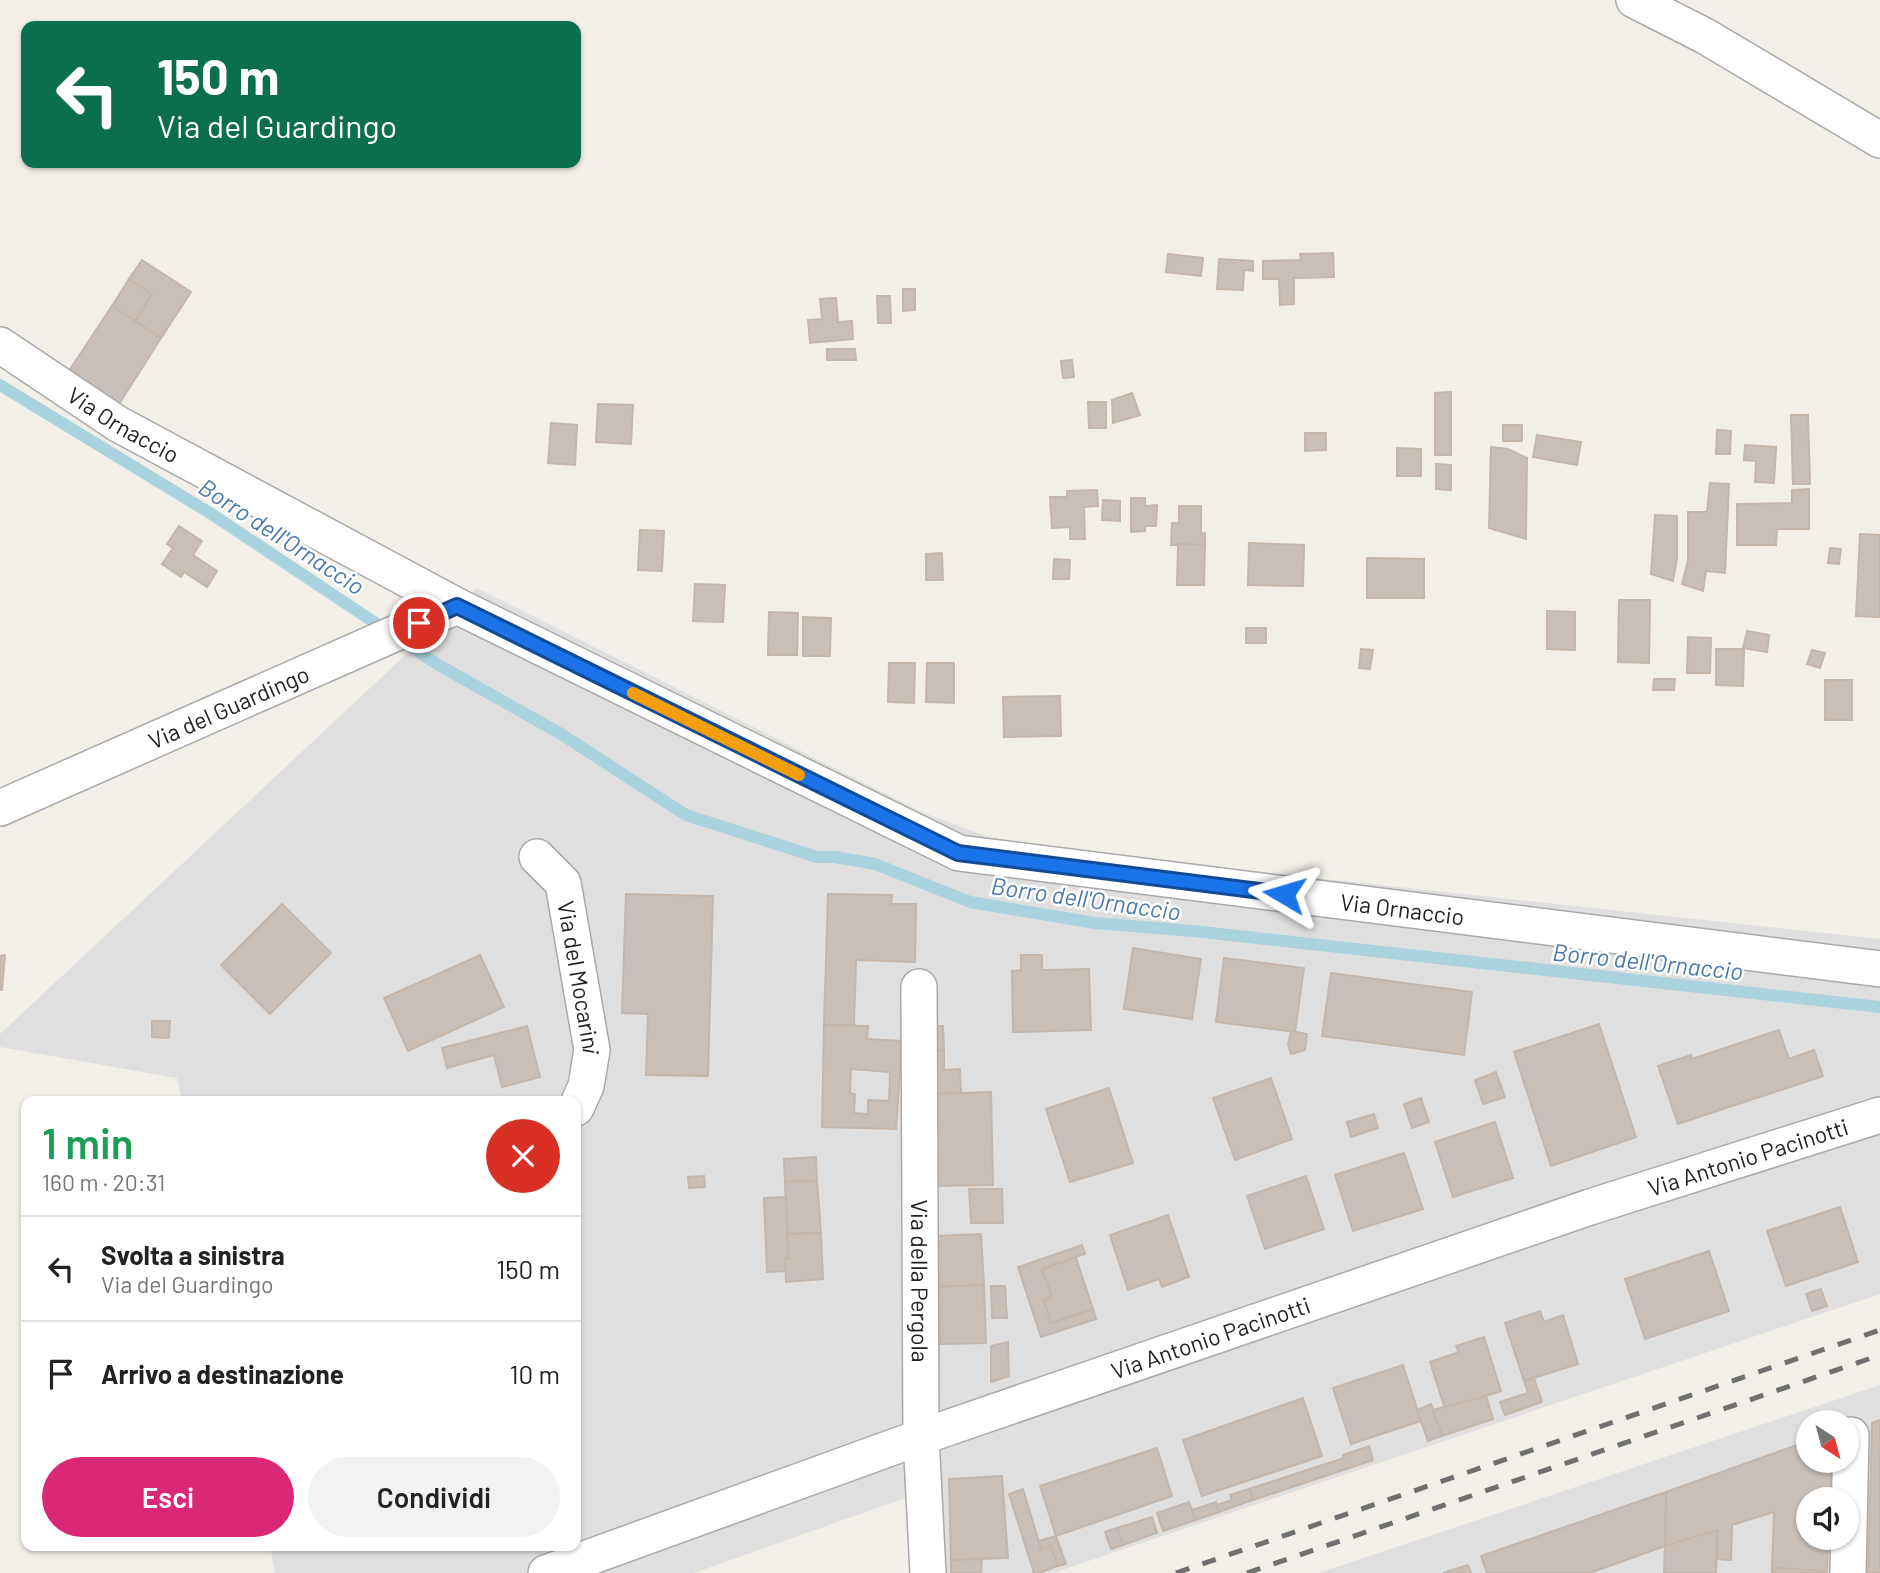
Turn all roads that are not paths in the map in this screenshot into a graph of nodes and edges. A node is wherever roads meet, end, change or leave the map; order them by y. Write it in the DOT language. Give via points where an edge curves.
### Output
graph roads {
  1 [pos="1634,0"];
  2 [pos="1880,140"];
  3 [pos="0,345"];
  4 [pos="457,606"];
  5 [pos="0,808"];
  6 [pos="537,857"];
  7 [pos="1880,970"];
  8 [pos="919,987"];
  9 [pos="581,1097"];
  10 [pos="1880,1115"];
  11 [pos="921,1437"];
  12 [pos="1850,1474"];
  13 [pos="565,1561"];
  14 [pos="928,1573"];
  15 [pos="1848,1573"];
  1 -- 2 [label="street" via="1705,36"];
  3 -- 4 [label="street, Via Ornaccio" via="118,424"];
  4 -- 5 [label="street, Via del Guardingo"];
  4 -- 7 [label="street, Via Ornaccio" via="958,853"];
  6 -- 9 [label="street, Via del Mocarini" via="563,883 592,1050"];
  8 -- 11 [label="street, Via della Pergola"];
  10 -- 11 [label="street, Via Antonio Pacinotti" via="1590,1207"];
  11 -- 13 [label="street, Via Antonio Pacinotti"];
  11 -- 14 [label="street, Via della Pergola"];
  12 -- 15 [label="street"];
}
